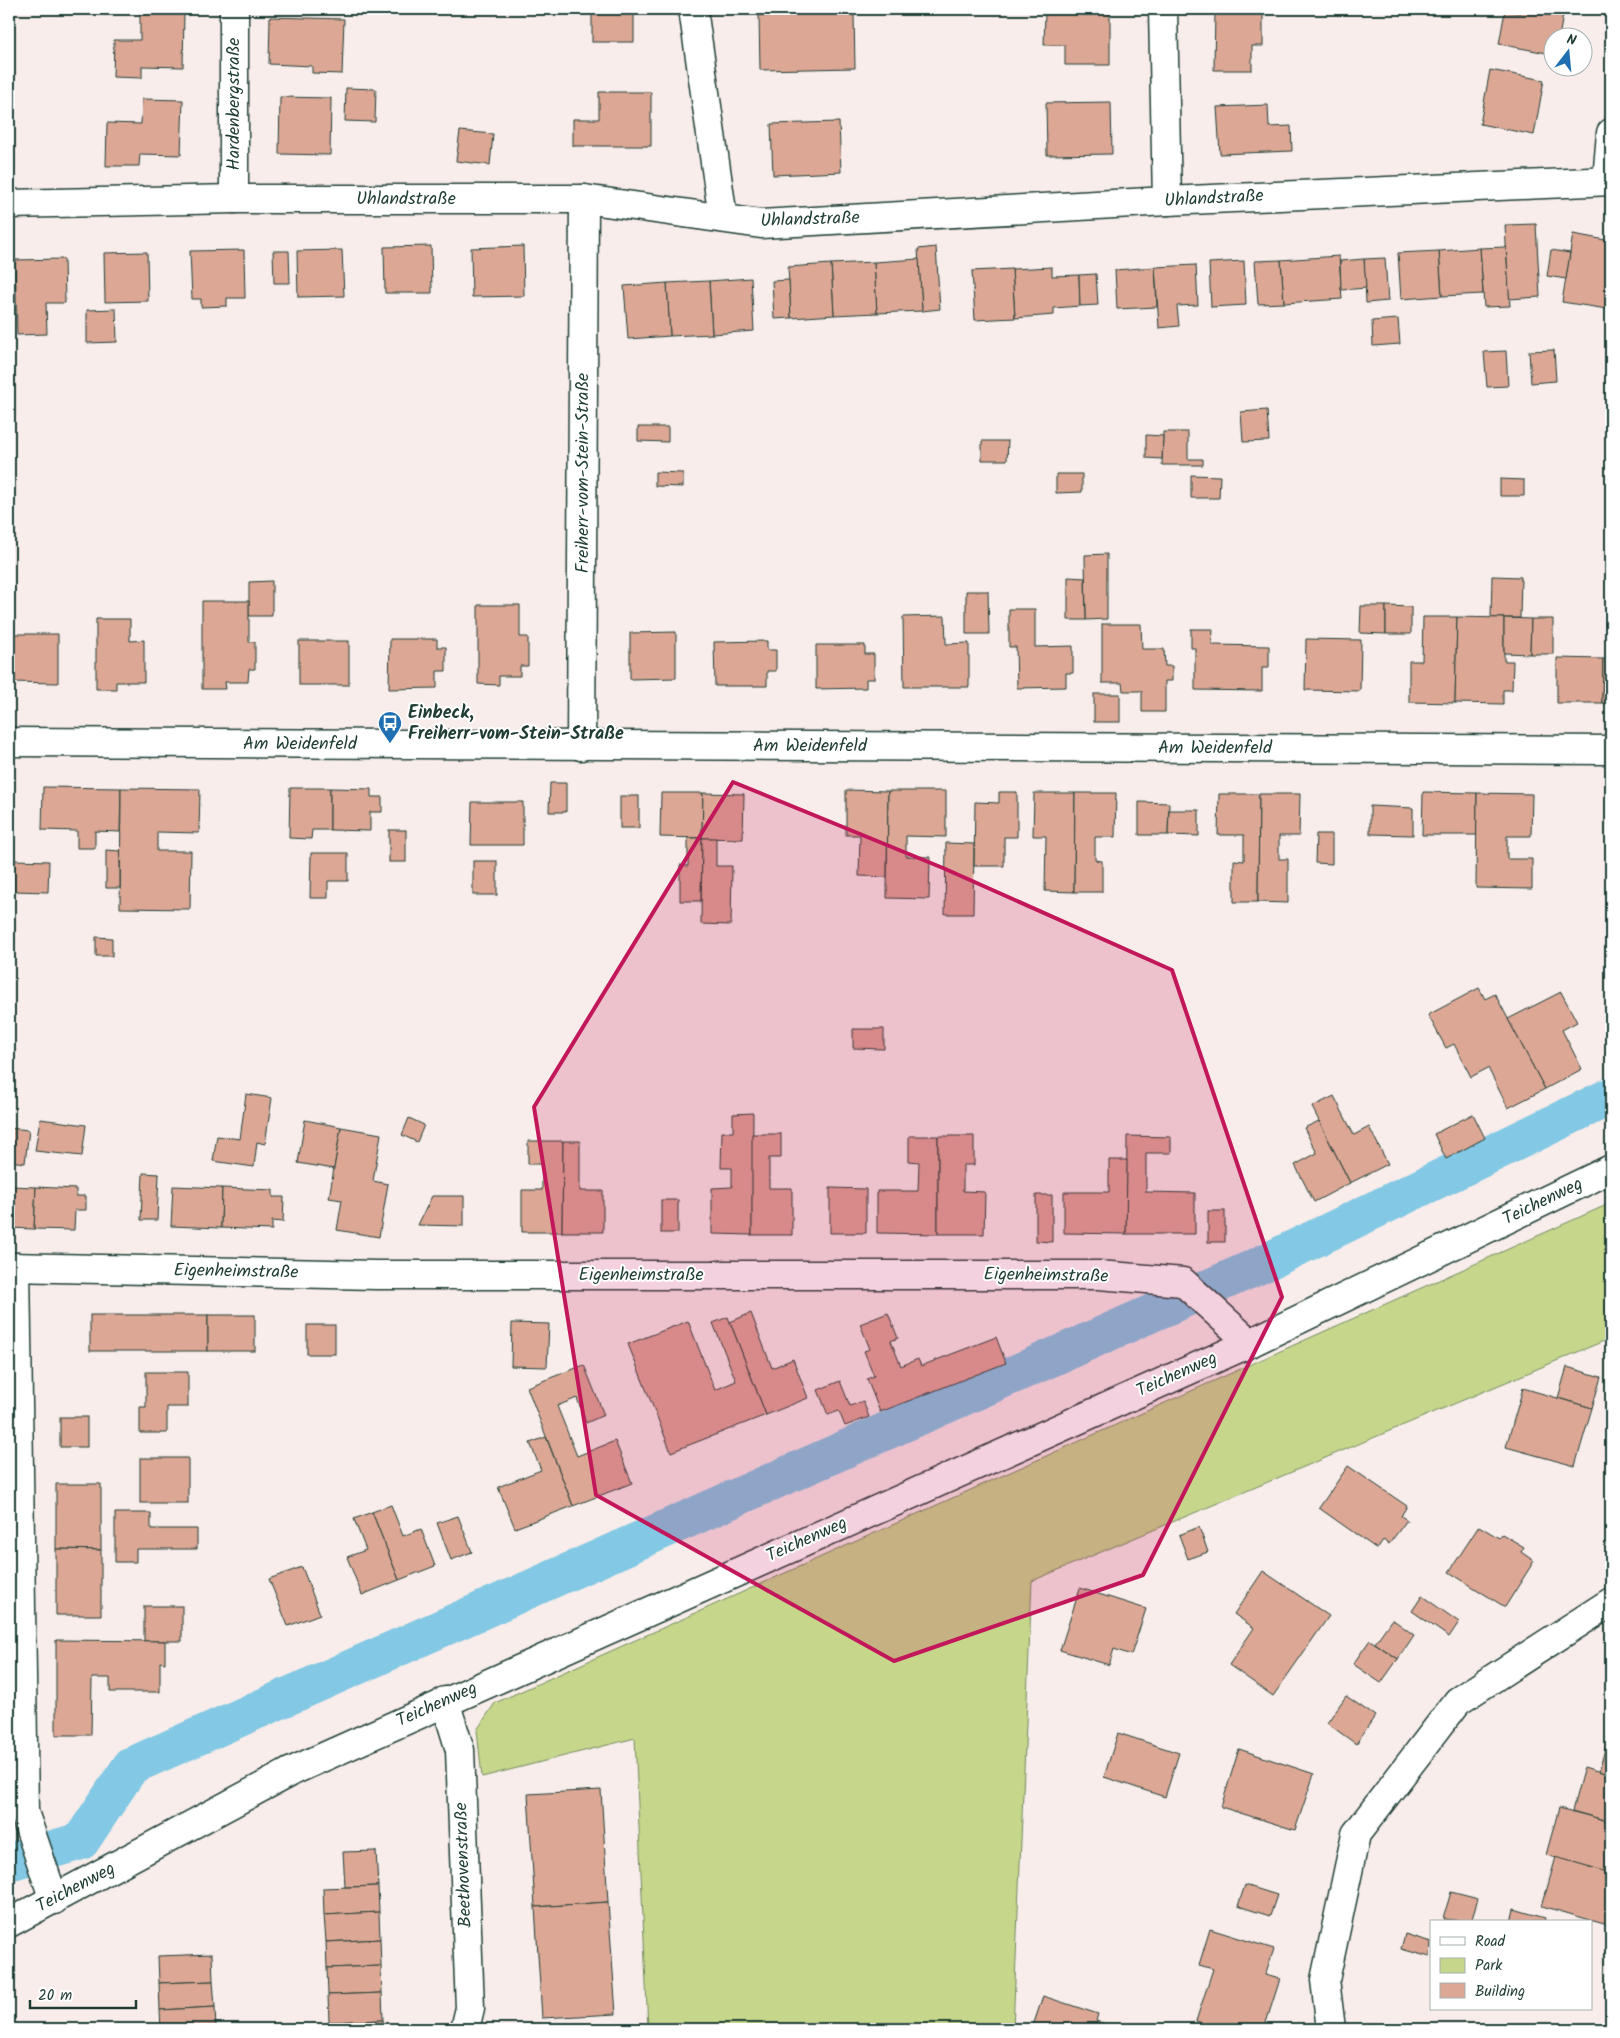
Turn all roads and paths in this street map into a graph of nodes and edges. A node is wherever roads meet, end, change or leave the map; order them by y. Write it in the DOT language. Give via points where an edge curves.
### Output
graph roads {
  1 [pos="234,9"];
  2 [pos="693,9"];
  3 [pos="1163,9"];
  4 [pos="1611,133"];
  5 [pos="1609,181"];
  6 [pos="234,199"];
  7 [pos="584,199"];
  8 [pos="1167,201"];
  9 [pos="9,204"];
  10 [pos="723,218"];
  11 [pos="9,742"];
  12 [pos="581,746"];
  13 [pos="1611,750"];
  14 [pos="1611,1169"];
  15 [pos="12,1267"];
  16 [pos="1249,1342"];
  17 [pos="1611,1602"];
  18 [pos="445,1701"];
  19 [pos="20,1814"];
  20 [pos="53,1899"];
  21 [pos="9,1923"];
  22 [pos="465,2029"];
  23 [pos="1331,2029"];
  1 -- 6 [label="street, Hardenbergstraße"];
  2 -- 10 [label="street"];
  3 -- 8 [label="street"];
  4 -- 5 [label="street"];
  5 -- 8 [label="street, Uhlandstraße"];
  6 -- 7 [label="street, Uhlandstraße"];
  6 -- 9 [label="street, Uhlandstraße"];
  7 -- 10 [label="street, Uhlandstraße"];
  7 -- 12 [label="street, Freiherr-vom-Stein-Straße"];
  8 -- 10 [label="street, Uhlandstraße" via="761,224"];
  11 -- 12 [label="street, Am Weidenfeld"];
  12 -- 13 [label="street, Am Weidenfeld"];
  14 -- 16 [label="street, Teichenweg"];
  15 -- 16 [label="street, Eigenheimstraße" via="376,1275 1099,1275 1183,1282"];
  15 -- 19 [label="street"];
  16 -- 18 [label="street, Teichenweg"];
  17 -- 23 [label="street" via="1458,1701 1356,1834 1325,1980"];
  18 -- 20 [label="street, Teichenweg" via="290,1772"];
  18 -- 22 [label="street, Beethovenstraße" via="460,1750 470,2008"];
  19 -- 20 [label="street"];
  20 -- 21 [label="street, Teichenweg"];
}
